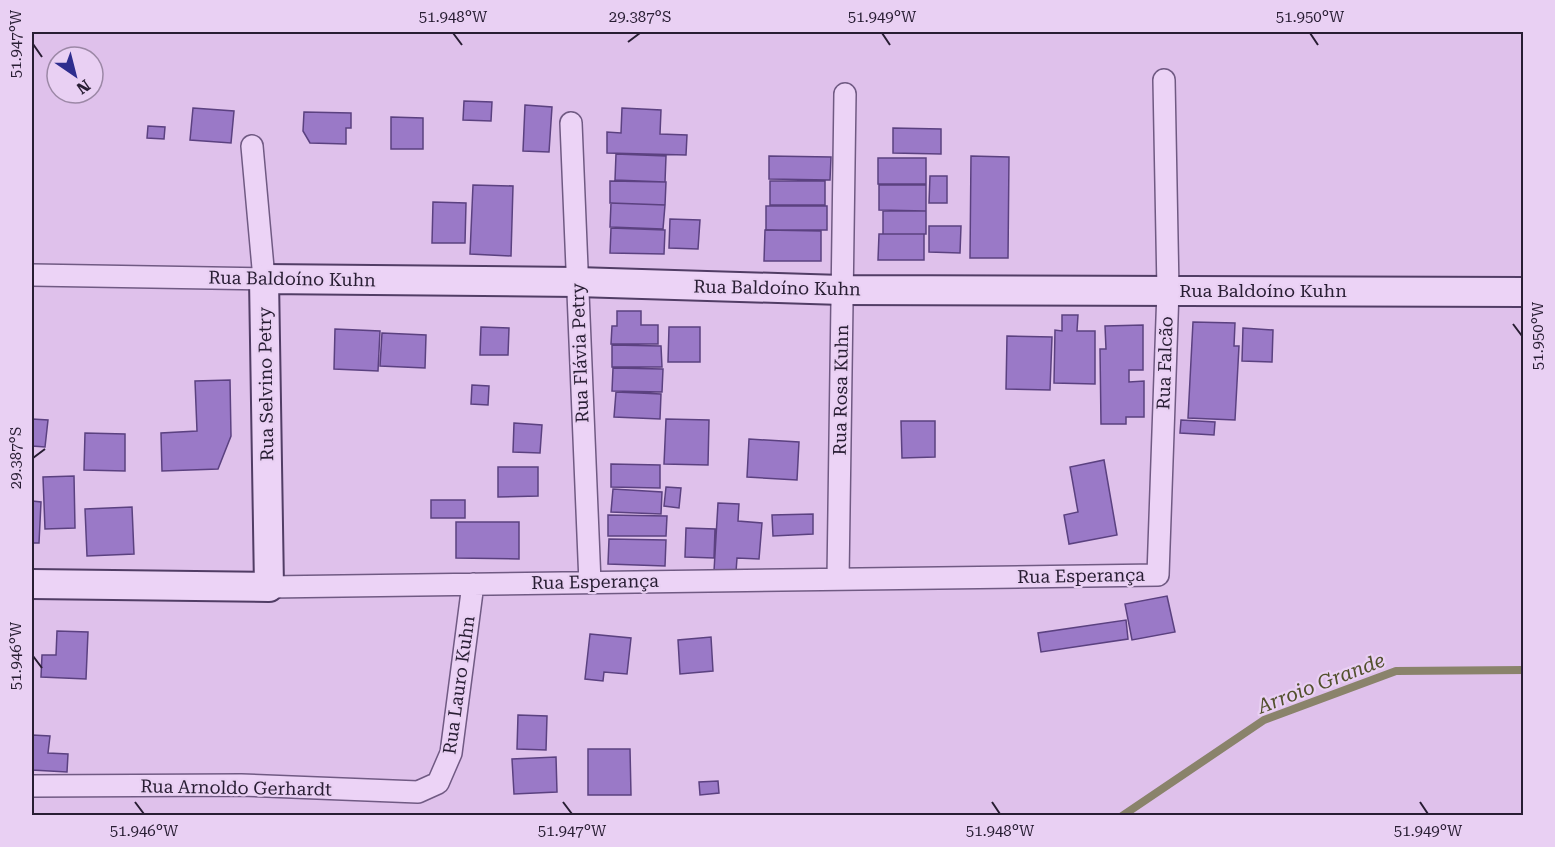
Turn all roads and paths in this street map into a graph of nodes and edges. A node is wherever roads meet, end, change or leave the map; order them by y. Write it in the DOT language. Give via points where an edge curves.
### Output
graph roads {
  1 [pos="1164,80"];
  2 [pos="845,94"];
  3 [pos="571,123"];
  4 [pos="252,146"];
  5 [pos="32,275"];
  6 [pos="264,279"];
  7 [pos="577,282"];
  8 [pos="842,290"];
  9 [pos="1168,290"];
  10 [pos="1524,291"];
  11 [pos="1158,575"];
  12 [pos="838,579"];
  13 [pos="590,582"];
  14 [pos="32,584"];
  15 [pos="473,584"];
  16 [pos="269,587"];
  17 [pos="438,783"];
  18 [pos="32,786"];
  1 -- 9 [label="street, Rua Falcão"];
  2 -- 8 [label="street, Rua Rosa Kuhn"];
  3 -- 7 [label="street, Rua Flávia Petry"];
  4 -- 6 [label="street, Rua Selvino Petry"];
  5 -- 6 [label="street, Rua Baldoíno Kuhn"];
  6 -- 7 [label="street, Rua Baldoíno Kuhn"];
  6 -- 16 [label="street, Rua Selvino Petry"];
  7 -- 8 [label="street, Rua Baldoíno Kuhn"];
  7 -- 13 [label="street, Rua Flávia Petry"];
  8 -- 9 [label="street, Rua Baldoíno Kuhn"];
  8 -- 12 [label="street, Rua Rosa Kuhn"];
  9 -- 10 [label="street, Rua Baldoíno Kuhn"];
  9 -- 11 [label="street, Rua Falcão"];
  11 -- 12 [label="street, Rua Esperança"];
  12 -- 13 [label="street, Rua Esperança"];
  13 -- 15 [label="street, Rua Esperança"];
  14 -- 16 [label="street, Rua Esperança"];
  15 -- 16 [label="street, Rua Esperança"];
  15 -- 17 [label="street, Rua Lauro Kuhn" via="451,753"];
  17 -- 18 [label="street, Rua Arnoldo Gerhardt" via="418,792 241,785"];
}
